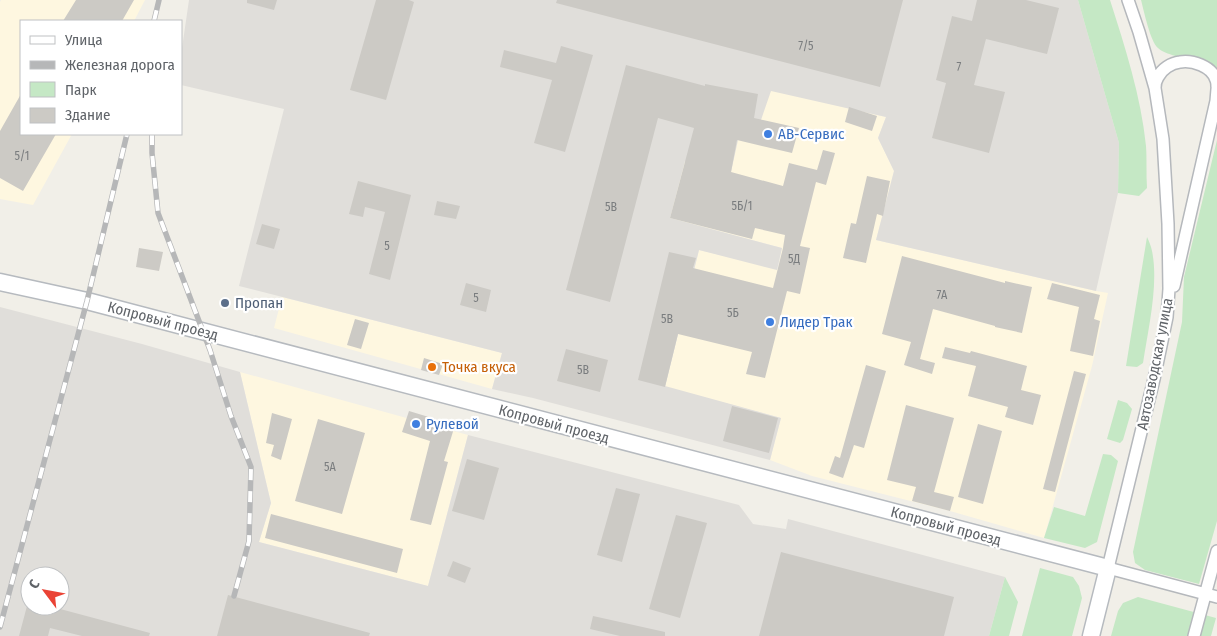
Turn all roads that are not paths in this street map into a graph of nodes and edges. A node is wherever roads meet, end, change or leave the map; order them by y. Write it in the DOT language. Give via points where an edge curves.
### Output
graph roads {
  1 [pos="1128,0"];
  2 [pos="1155,88"];
  3 [pos="1217,88"];
  4 [pos="0,282"];
  5 [pos="1166,317"];
  6 [pos="1217,551"];
  7 [pos="1108,568"];
  8 [pos="1205,594"];
  9 [pos="1217,597"];
  10 [pos="1090,636"];
  11 [pos="1194,636"];
  1 -- 2 [label="street, Автозаводская улица"];
  2 -- 3 [label="street" via="1156,78 1162,70 1170,64 1189,62 1210,70 1216,78"];
  2 -- 5 [label="street, Автозаводская улица" via="1163,140 1168,224"];
  3 -- 5 [label="street"];
  4 -- 7 [label="main road, Копровый проезд" via="87,301"];
  5 -- 7 [label="street, Автозаводская улица"];
  6 -- 8 [label="street"];
  7 -- 8 [label="street"];
  7 -- 10 [label="main road, Автозаводская улица"];
  8 -- 9 [label="street"];
  8 -- 11 [label="street"];
}
